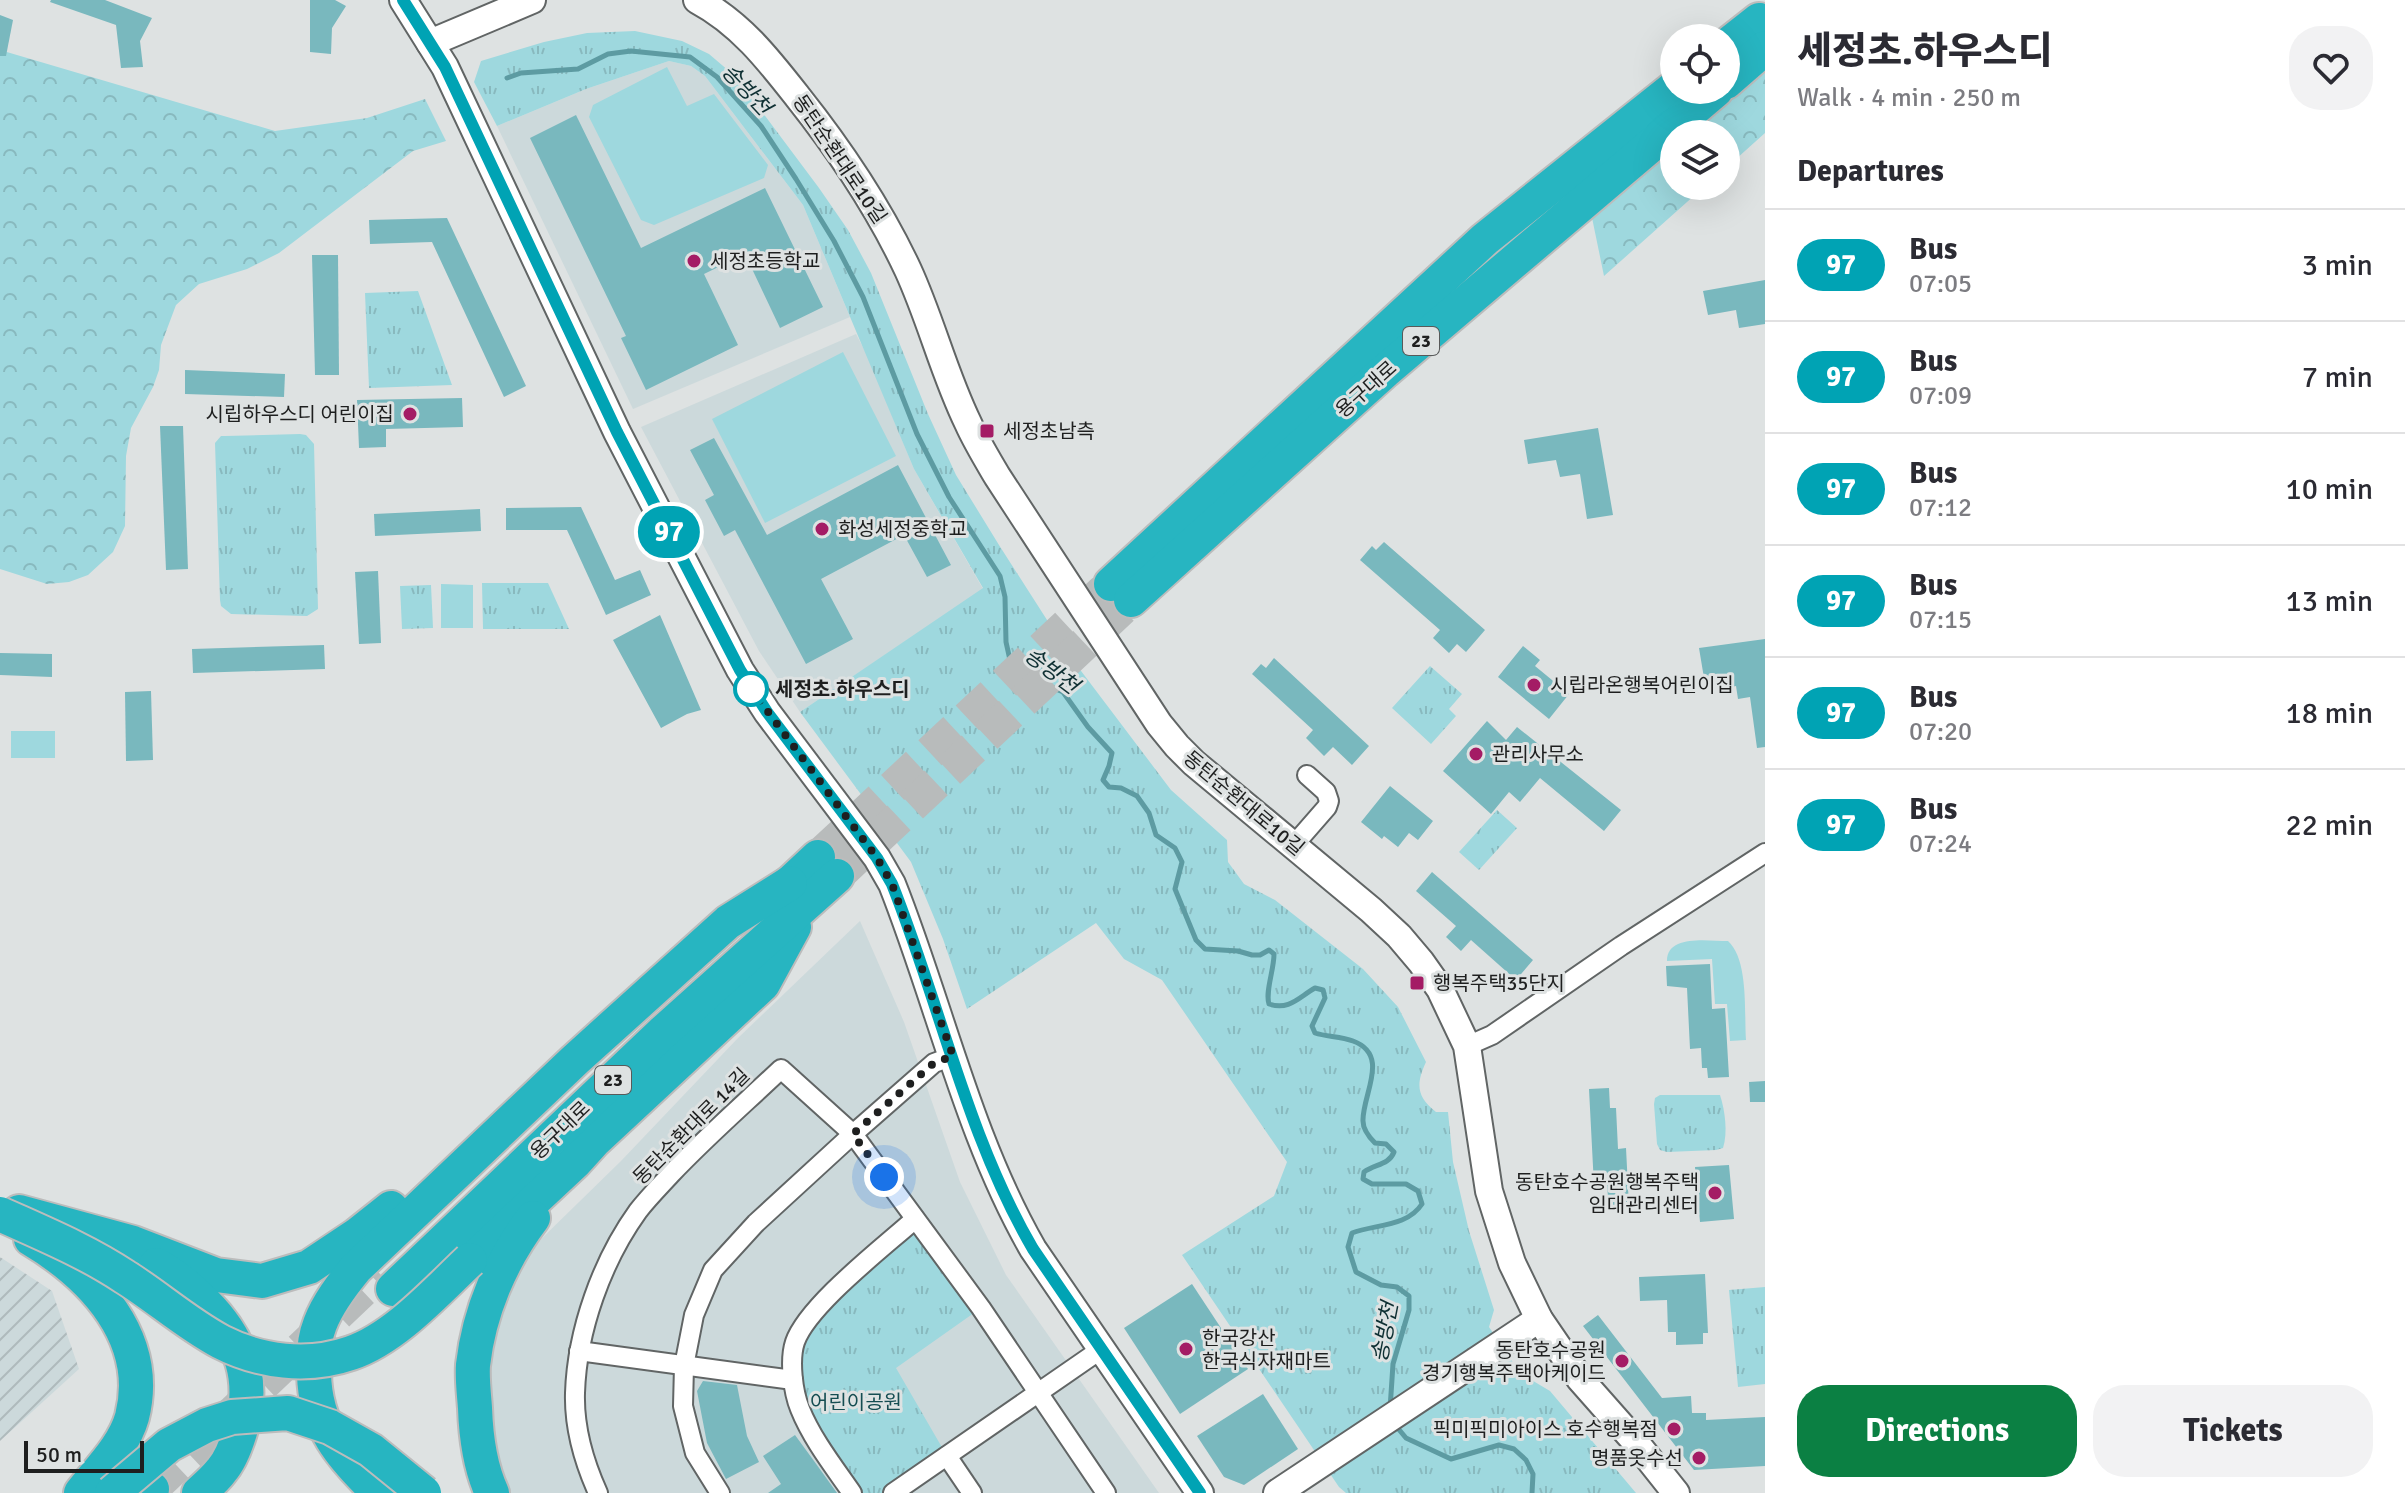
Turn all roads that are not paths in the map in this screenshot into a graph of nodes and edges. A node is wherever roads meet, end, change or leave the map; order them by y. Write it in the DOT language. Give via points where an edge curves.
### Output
graph roads {
  1 [pos="403,0"];
  2 [pos="532,0"];
  3 [pos="697,0"];
  4 [pos="1762,34"];
  5 [pos="1740,41"];
  6 [pos="430,43"];
  7 [pos="1740,63"];
  8 [pos="1660,99"];
  9 [pos="1700,104"];
  10 [pos="1307,775"];
  11 [pos="1293,846"];
  12 [pos="1765,853"];
  13 [pos="827,867"];
  14 [pos="798,894"];
  15 [pos="1467,1046"];
  16 [pos="953,1056"];
  17 [pos="575,1060"];
  18 [pos="853,1134"];
  19 [pos="575,1162"];
  20 [pos="0,1212"];
  21 [pos="915,1219"];
  22 [pos="386,1281"];
  23 [pos="1539,1319"];
  24 [pos="1100,1350"];
  25 [pos="579,1351"];
  26 [pos="684,1366"];
  27 [pos="793,1380"];
  28 [pos="1039,1394"];
  29 [pos="947,1456"];
  30 [pos="81,1493"];
  31 [pos="112,1493"];
  32 [pos="199,1493"];
  33 [pos="379,1493"];
  34 [pos="424,1493"];
  35 [pos="492,1493"];
  36 [pos="598,1493"];
  37 [pos="720,1493"];
  38 [pos="852,1493"];
  39 [pos="893,1493"];
  40 [pos="972,1493"];
  41 [pos="1106,1493"];
  42 [pos="1200,1493"];
  43 [pos="1277,1493"];
  44 [pos="1676,1493"];
  1 -- 6 [label="street"];
  2 -- 6 [label="street"];
  3 -- 11 [label="street, 동탄순환대로10길" via="735,24 776,68 865,190 908,271 983,451 1159,724 1194,763"];
  4 -- 5 [label="highway"];
  4 -- 7 [label="highway"];
  6 -- 16 [label="street" via="617,432 740,670 892,884"];
  8 -- 9 [label="highway, 용구대로 / 23" via="1485,239 1121,592"];
  10 -- 11 [label="street" via="1329,801"];
  11 -- 15 [label="street, 동탄순환대로10길" via="1371,910 1413,953 1440,989"];
  12 -- 15 [label="street" via="1492,1035"];
  13 -- 14 [label="highway, 용구대로 / 23"];
  14 -- 17 [label="highway" via="728,922"];
  14 -- 19 [label="highway" via="763,984"];
  14 -- 22 [label="highway, 용구대로 / 23"];
  15 -- 23 [label="street, 동탄순환대로10길" via="1489,1191 1512,1263"];
  16 -- 18 [label="street" via="934,1063"];
  16 -- 24 [label="street" via="1013,1215"];
  17 -- 20 [label="highway" via="357,1235 309,1267 262,1281 216,1275 133,1243"];
  17 -- 33 [label="highway" via="356,1268 319,1326 314,1392 326,1432"];
  18 -- 21 [label="street, 동탄순환대로 14길"];
  18 -- 25 [label="street, 동탄순환대로 14길" via="781,1069 639,1210 592,1301"];
  18 -- 26 [label="street" via="713,1270 694,1315"];
  19 -- 20 [label="highway, bridge" via="383,1337 322,1361 292,1362 220,1341 124,1276"];
  19 -- 35 [label="highway" via="524,1230 482,1318 473,1368 476,1428"];
  20 -- 30 [label="highway" via="95,1290 127,1337 135,1383 132,1418 117,1448"];
  20 -- 32 [label="highway" via="160,1267 222,1320 239,1348 248,1381 245,1418 223,1469"];
  21 -- 27 [label="street" via="808,1320 794,1344"];
  21 -- 28 [label="street, 동탄순환대로 14길"];
  23 -- 43 [label="street"];
  23 -- 44 [label="street, 동탄순환대로10길" via="1580,1379"];
  24 -- 28 [label="street"];
  24 -- 42 [label="street"];
  25 -- 26 [label="street"];
  25 -- 36 [label="street, 동탄순환대로 14길" via="579,1436"];
  26 -- 27 [label="street"];
  26 -- 37 [label="street" via="683,1406 695,1453"];
  27 -- 38 [label="street" via="801,1412"];
  28 -- 29 [label="street"];
  28 -- 41 [label="street, 동탄순환대로 14길"];
  29 -- 39 [label="street"];
  29 -- 40 [label="street"];
  31 -- 34 [label="highway, bridge" via="169,1445 207,1425 232,1417 288,1413 330,1427 371,1450"];
}
